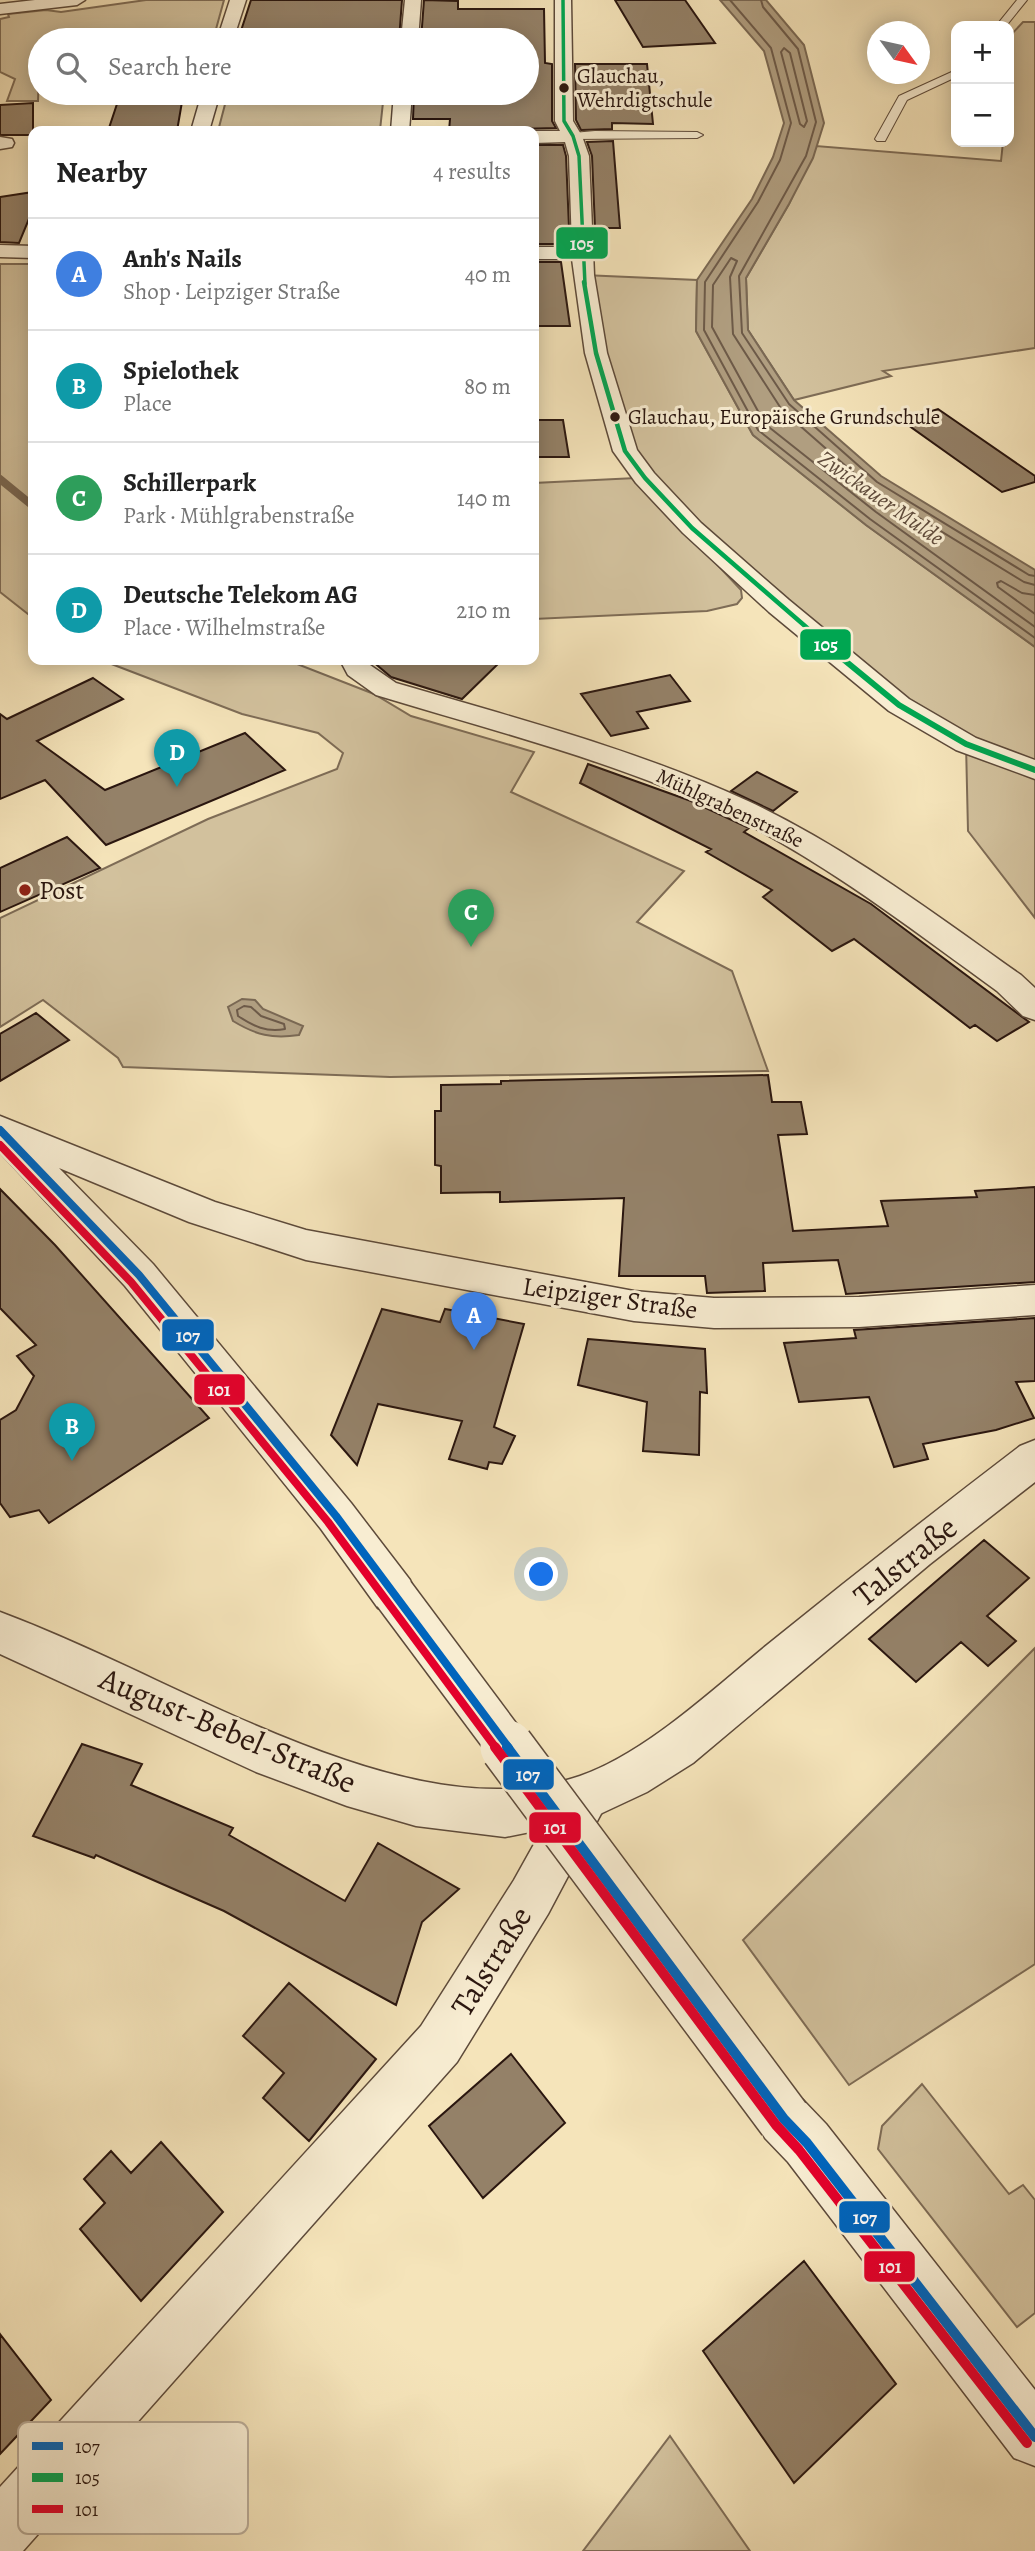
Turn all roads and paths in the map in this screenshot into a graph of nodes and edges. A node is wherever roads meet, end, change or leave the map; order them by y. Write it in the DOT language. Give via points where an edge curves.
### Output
graph roads {
  1 [pos="76,0"];
  2 [pos="238,0"];
  3 [pos="412,0"];
  4 [pos="563,0"];
  5 [pos="1022,0"];
  6 [pos="0,9"];
  7 [pos="1005,21"];
  8 [pos="229,28"];
  9 [pos="411,28"];
  10 [pos="951,76"];
  11 [pos="208,105"];
  12 [pos="402,105"];
  13 [pos="202,126"];
  14 [pos="400,126"];
  15 [pos="697,135"];
  16 [pos="573,136"];
  17 [pos="539,137"];
  18 [pos="881,139"];
  19 [pos="0,251"];
  20 [pos="28,252"];
  21 [pos="539,253"];
  22 [pos="581,253"];
  23 [pos="356,665"];
  24 [pos="1035,770"];
  25 [pos="1035,1008"];
  26 [pos="0,1130"];
  27 [pos="1035,1300"];
  28 [pos="1035,1458"];
  29 [pos="0,1632"];
  30 [pos="585,1798"];
  31 [pos="99,2422"];
  32 [pos="1035,2437"];
  33 [pos="18,2512"];
  34 [pos="0,2532"];
  1 -- 6 [label="street"];
  2 -- 8 [label="street"];
  3 -- 9 [label="street"];
  4 -- 16 [label="street" via="564,121"];
  5 -- 7 [label="lane"];
  10 -- 18 [label="lane" via="904,98"];
  11 -- 13 [label="street"];
  12 -- 14 [label="street"];
  15 -- 16 [label="lane"];
  16 -- 17 [label="street"];
  16 -- 22 [label="street" via="579,156"];
  19 -- 20 [label="street"];
  21 -- 22 [label="street"];
  22 -- 24 [label="street" via="596,353 625,451 645,478 701,537 899,705 966,744"];
  23 -- 25 [label="street, Mühlgrabenstraße" via="386,689 636,764 738,808 812,847 904,908"];
  26 -- 27 [label="street, Leipziger Straße" via="202,1212 306,1245 634,1306 714,1313 859,1312"];
  26 -- 32 [label="street, bridge" via="139,1275 336,1516 784,2119"];
  28 -- 30 [label="street, Talstraße" via="677,1747"];
  29 -- 30 [label="street, August-Bebel-Straße" via="273,1756 416,1803 505,1814"];
  30 -- 31 [label="street, Talstraße" via="531,1897 439,2044"];
  33 -- 34 [label="street, Talstraße"];
}
